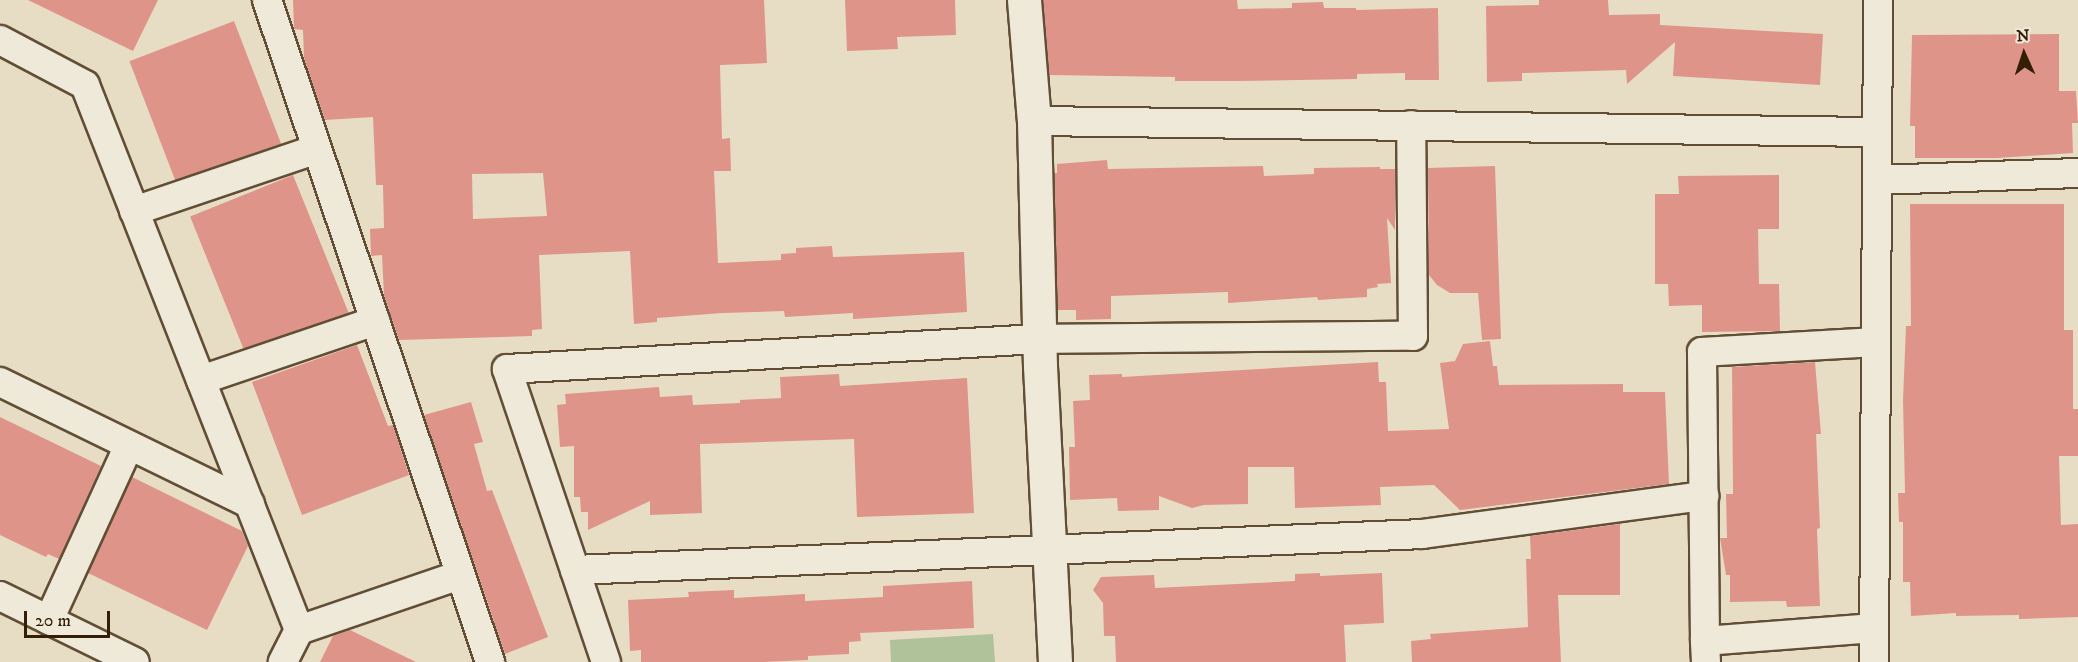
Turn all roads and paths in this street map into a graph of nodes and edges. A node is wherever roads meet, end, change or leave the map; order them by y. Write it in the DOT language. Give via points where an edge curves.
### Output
graph roads {
  1 [pos="267,0"];
  2 [pos="1024,0"];
  3 [pos="1878,0"];
  4 [pos="0,40"];
  5 [pos="1034,121"];
  6 [pos="1411,125"];
  7 [pos="1877,132"];
  8 [pos="317,149"];
  9 [pos="2078,173"];
  10 [pos="1877,180"];
  11 [pos="134,211"];
  12 [pos="375,321"];
  13 [pos="1039,339"];
  14 [pos="1876,342"];
  15 [pos="201,380"];
  16 [pos="0,382"];
  17 [pos="129,445"];
  18 [pos="1704,496"];
  19 [pos="250,504"];
  20 [pos="1049,549"];
  21 [pos="575,570"];
  22 [pos="460,575"];
  23 [pos="0,596"];
  24 [pos="49,620"];
  25 [pos="1874,628"];
  26 [pos="299,630"];
  27 [pos="1705,652"];
  28 [pos="135,662"];
  29 [pos="283,662"];
  30 [pos="490,662"];
  31 [pos="606,662"];
  32 [pos="1055,662"];
  33 [pos="1874,662"];
  1 -- 8 [label="street"];
  2 -- 5 [label="street"];
  3 -- 7 [label="street"];
  4 -- 11 [label="street" via="85,85"];
  5 -- 6 [label="street"];
  5 -- 13 [label="street"];
  6 -- 7 [label="street"];
  6 -- 13 [label="street" via="1413,336"];
  7 -- 10 [label="street"];
  8 -- 11 [label="street"];
  8 -- 12 [label="street"];
  9 -- 10 [label="street"];
  10 -- 14 [label="street"];
  11 -- 15 [label="street"];
  12 -- 15 [label="street"];
  12 -- 22 [label="street"];
  13 -- 20 [label="street"];
  13 -- 21 [label="street" via="507,369"];
  14 -- 18 [label="street" via="1702,352"];
  14 -- 25 [label="street"];
  15 -- 19 [label="street"];
  16 -- 17 [label="street"];
  17 -- 19 [label="street"];
  17 -- 24 [label="street"];
  18 -- 20 [label="street" via="1422,534"];
  18 -- 27 [label="street"];
  19 -- 26 [label="street"];
  20 -- 21 [label="street"];
  20 -- 32 [label="street"];
  21 -- 31 [label="street"];
  22 -- 26 [label="street"];
  22 -- 30 [label="street"];
  23 -- 24 [label="street"];
  24 -- 28 [label="street"];
  25 -- 27 [label="street"];
  25 -- 33 [label="street"];
  26 -- 29 [label="street"];
}
